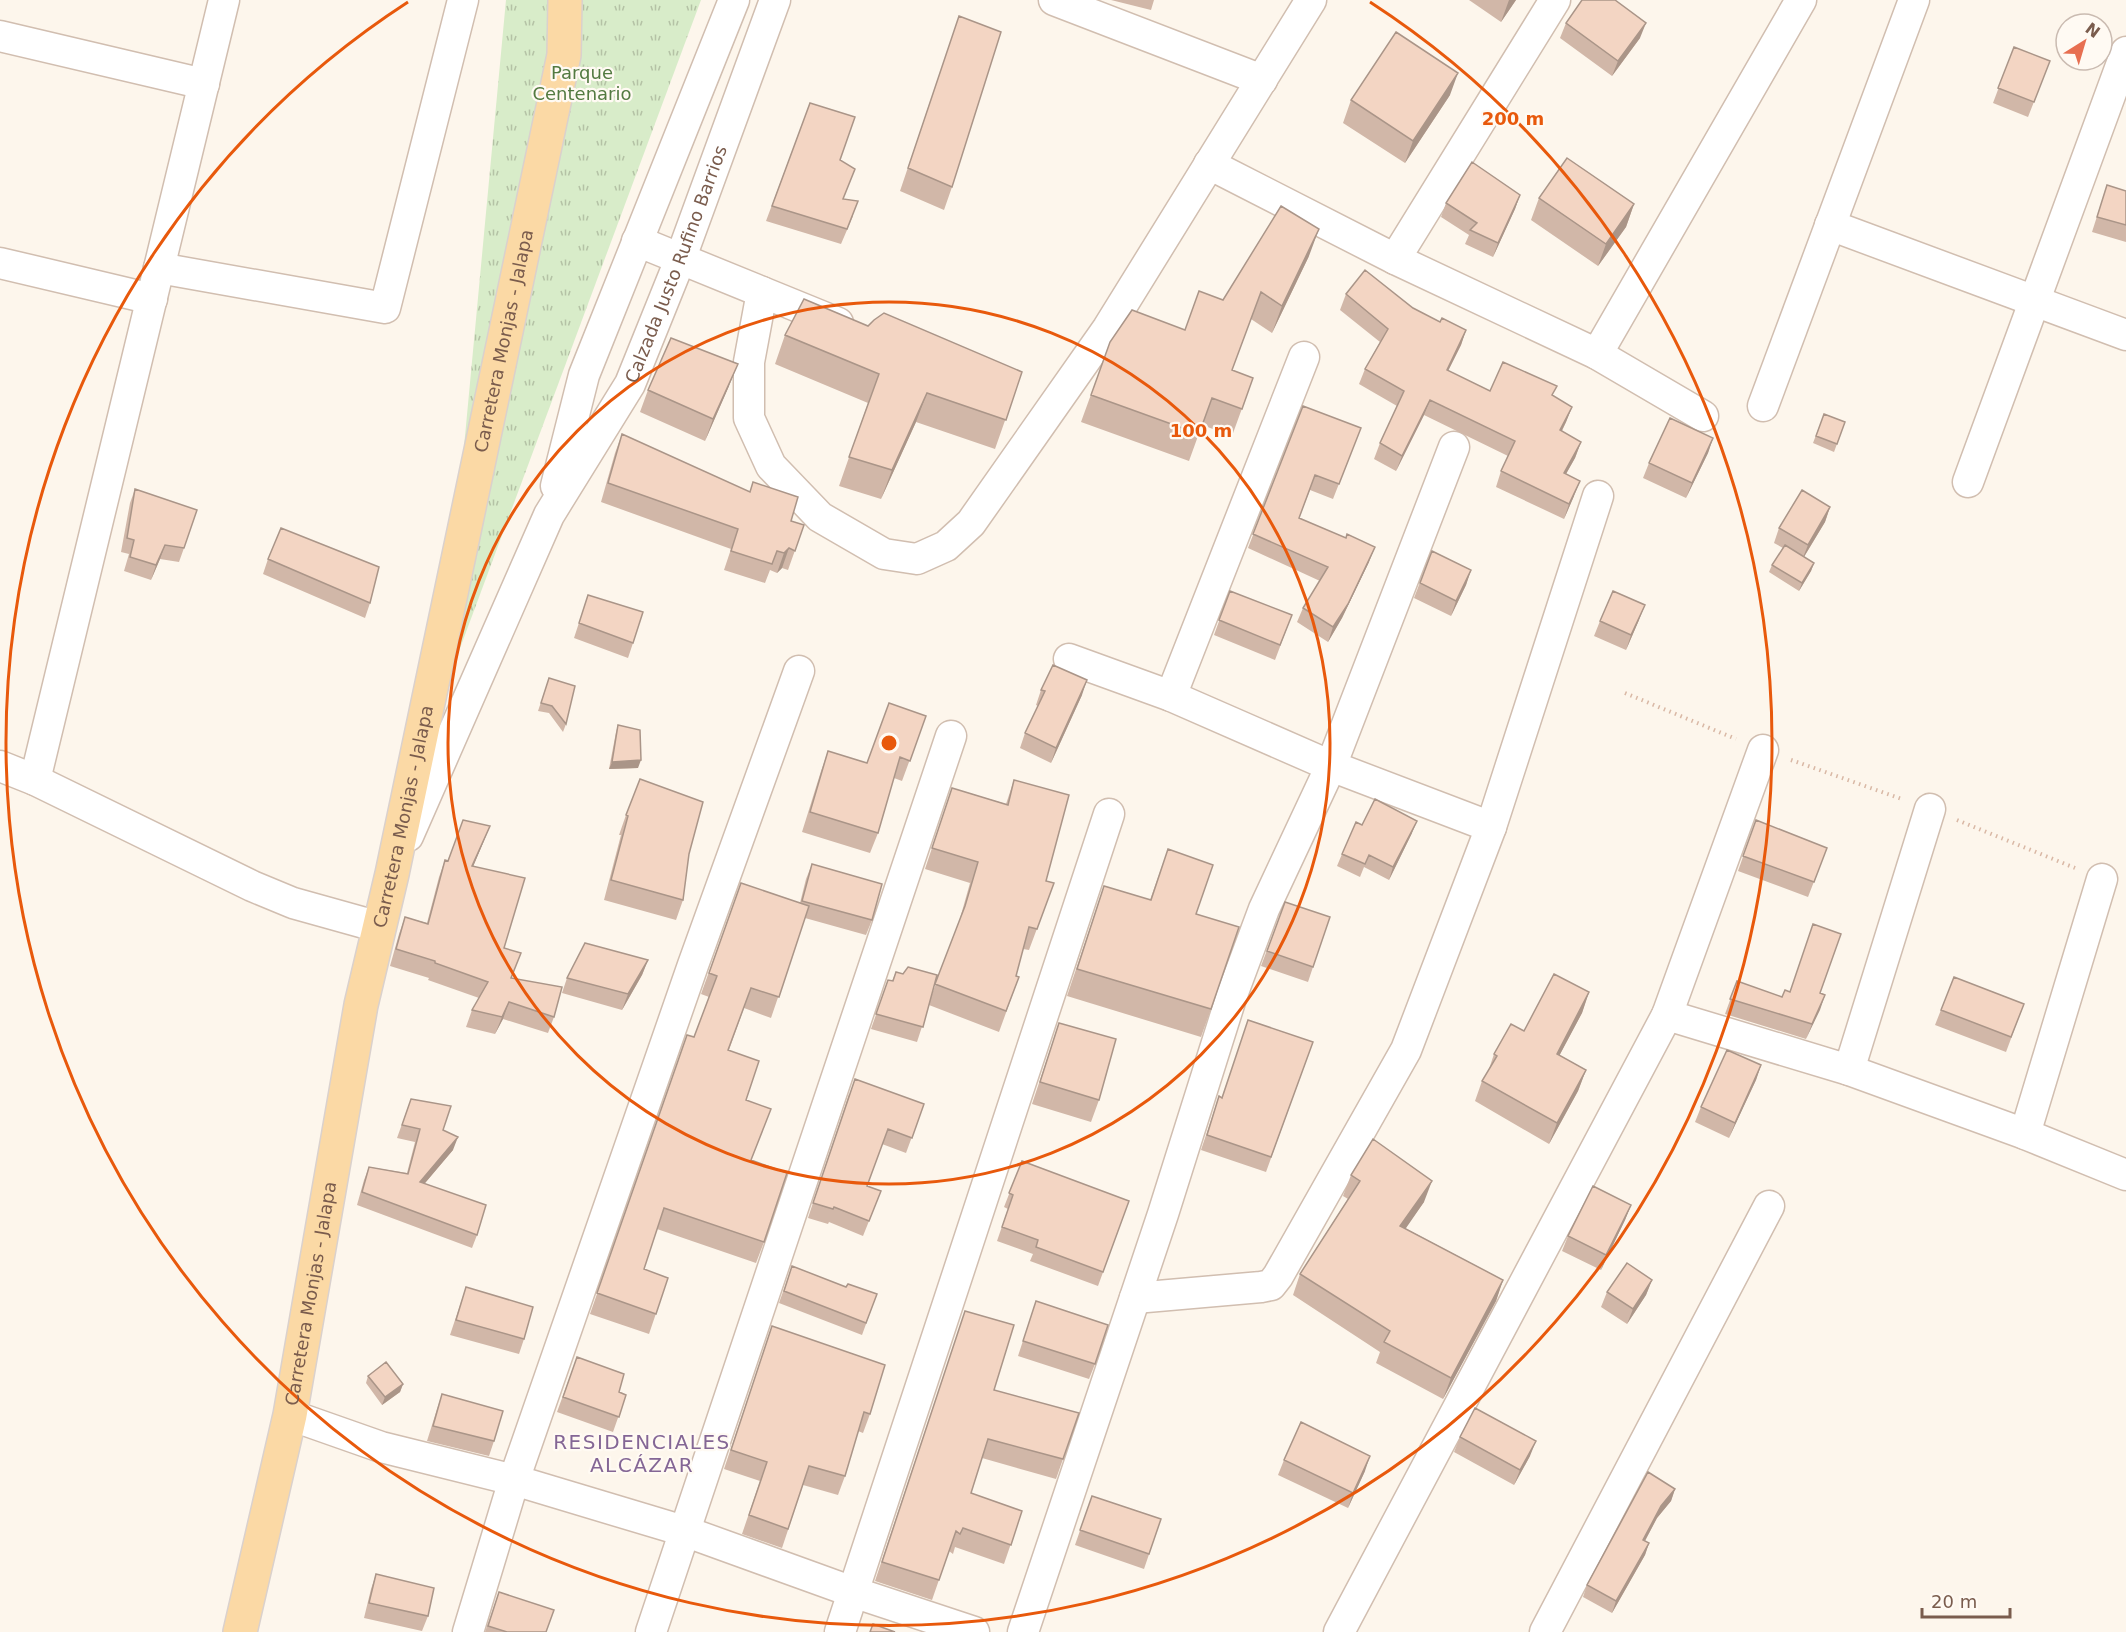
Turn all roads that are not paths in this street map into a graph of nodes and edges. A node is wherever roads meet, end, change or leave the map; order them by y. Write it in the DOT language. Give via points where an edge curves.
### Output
graph roads {
  1 [pos="225,0"];
  2 [pos="463,0"];
  3 [pos="565,0"];
  4 [pos="734,0"];
  5 [pos="775,0"];
  6 [pos="1054,0"];
  7 [pos="1311,0"];
  8 [pos="1556,0"];
  9 [pos="1801,0"];
  10 [pos="1914,0"];
  11 [pos="1087,6"];
  12 [pos="0,36"];
  13 [pos="2126,52"];
  14 [pos="1262,80"];
  15 [pos="204,84"];
  16 [pos="2116,107"];
  17 [pos="1209,164"];
  18 [pos="1830,225"];
  19 [pos="638,241"];
  20 [pos="1395,259"];
  21 [pos="680,260"];
  22 [pos="0,263"];
  23 [pos="159,268"];
  24 [pos="762,292"];
  25 [pos="152,298"];
  26 [pos="2034,301"];
  27 [pos="860,332"];
  28 [pos="2126,335"];
  29 [pos="1597,354"];
  30 [pos="1304,357"];
  31 [pos="1763,406"];
  32 [pos="1703,416"];
  33 [pos="1455,447"];
  34 [pos="1968,482"];
  35 [pos="1598,496"];
  36 [pos="549,515"];
  37 [pos="1069,659"];
  38 [pos="799,671"];
  39 [pos="1172,696"];
  40 [pos="951,736"];
  41 [pos="1763,750"];
  42 [pos="0,766"];
  43 [pos="1331,766"];
  44 [pos="35,780"];
  45 [pos="1930,809"];
  46 [pos="1109,814"];
  47 [pos="1491,827"];
  48 [pos="392,874"];
  49 [pos="2102,879"];
  50 [pos="379,927"];
  51 [pos="1667,1015"];
  52 [pos="1849,1070"];
  53 [pos="2025,1134"];
  54 [pos="2126,1174"];
  55 [pos="1769,1206"];
  56 [pos="1135,1298"];
  57 [pos="290,1415"];
  58 [pos="514,1480"];
  59 [pos="684,1531"];
  60 [pos="853,1592"];
  61 [pos="240,1632"];
  62 [pos="468,1632"];
  63 [pos="651,1632"];
  64 [pos="840,1632"];
  65 [pos="975,1632"];
  66 [pos="1023,1632"];
  67 [pos="1339,1632"];
  68 [pos="1545,1632"];
  1 -- 15 [label="street"];
  2 -- 23 [label="street" via="385,308"];
  3 -- 48 [label="main road, Carretera Monjas - Jalapa" via="564,55"];
  4 -- 19 [label="street, Calzada Justo Rufino Barrios"];
  5 -- 21 [label="street, Calzada Justo Rufino Barrios"];
  6 -- 11 [label="street"];
  7 -- 14 [label="street"];
  8 -- 20 [label="street"];
  9 -- 29 [label="street"];
  10 -- 18 [label="street"];
  11 -- 14 [label="street"];
  12 -- 15 [label="street"];
  13 -- 16 [label="street"];
  14 -- 17 [label="street"];
  15 -- 23 [label="street"];
  16 -- 26 [label="street"];
  17 -- 20 [label="street"];
  17 -- 24 [label="street" via="1108,328 971,523 946,546 916,559 884,554 820,517 771,466 749,418 749,362"];
  18 -- 26 [label="street"];
  18 -- 31 [label="street"];
  19 -- 21 [label="street"];
  19 -- 36 [label="street, Calzada Justo Rufino Barrios" via="584,375"];
  20 -- 29 [label="street"];
  21 -- 24 [label="street"];
  21 -- 36 [label="street, Calzada Justo Rufino Barrios" via="630,384"];
  22 -- 25 [label="street"];
  23 -- 25 [label="street"];
  24 -- 27 [label="street"];
  25 -- 44 [label="street"];
  26 -- 28 [label="street"];
  26 -- 34 [label="street"];
  29 -- 32 [label="street"];
  30 -- 39 [label="street"];
  33 -- 43 [label="street"];
  35 -- 47 [label="street"];
  36 -- 48 [label="street, Calzada Justo Rufino Barrios"];
  37 -- 39 [label="street"];
  38 -- 58 [label="street"];
  39 -- 43 [label="street"];
  40 -- 59 [label="street"];
  41 -- 51 [label="street"];
  42 -- 44 [label="street"];
  43 -- 47 [label="street"];
  43 -- 56 [label="street" via="1264,909 1232,995"];
  44 -- 50 [label="street" via="252,886 293,903"];
  45 -- 52 [label="street"];
  46 -- 60 [label="street"];
  47 -- 56 [label="street" via="1406,1050 1271,1285"];
  48 -- 50 [label="main road, Carretera Monjas - Jalapa"];
  49 -- 53 [label="street"];
  50 -- 57 [label="main road, Carretera Monjas - Jalapa" via="361,1005"];
  51 -- 52 [label="street"];
  51 -- 67 [label="street"];
  52 -- 53 [label="street"];
  53 -- 54 [label="street"];
  55 -- 68 [label="street"];
  56 -- 66 [label="street"];
  57 -- 58 [label="street" via="381,1447"];
  57 -- 61 [label="main road, Carretera Monjas - Jalapa"];
  58 -- 59 [label="street"];
  58 -- 62 [label="street"];
  59 -- 60 [label="street"];
  59 -- 63 [label="street"];
  60 -- 64 [label="street"];
  60 -- 65 [label="street"];
}
